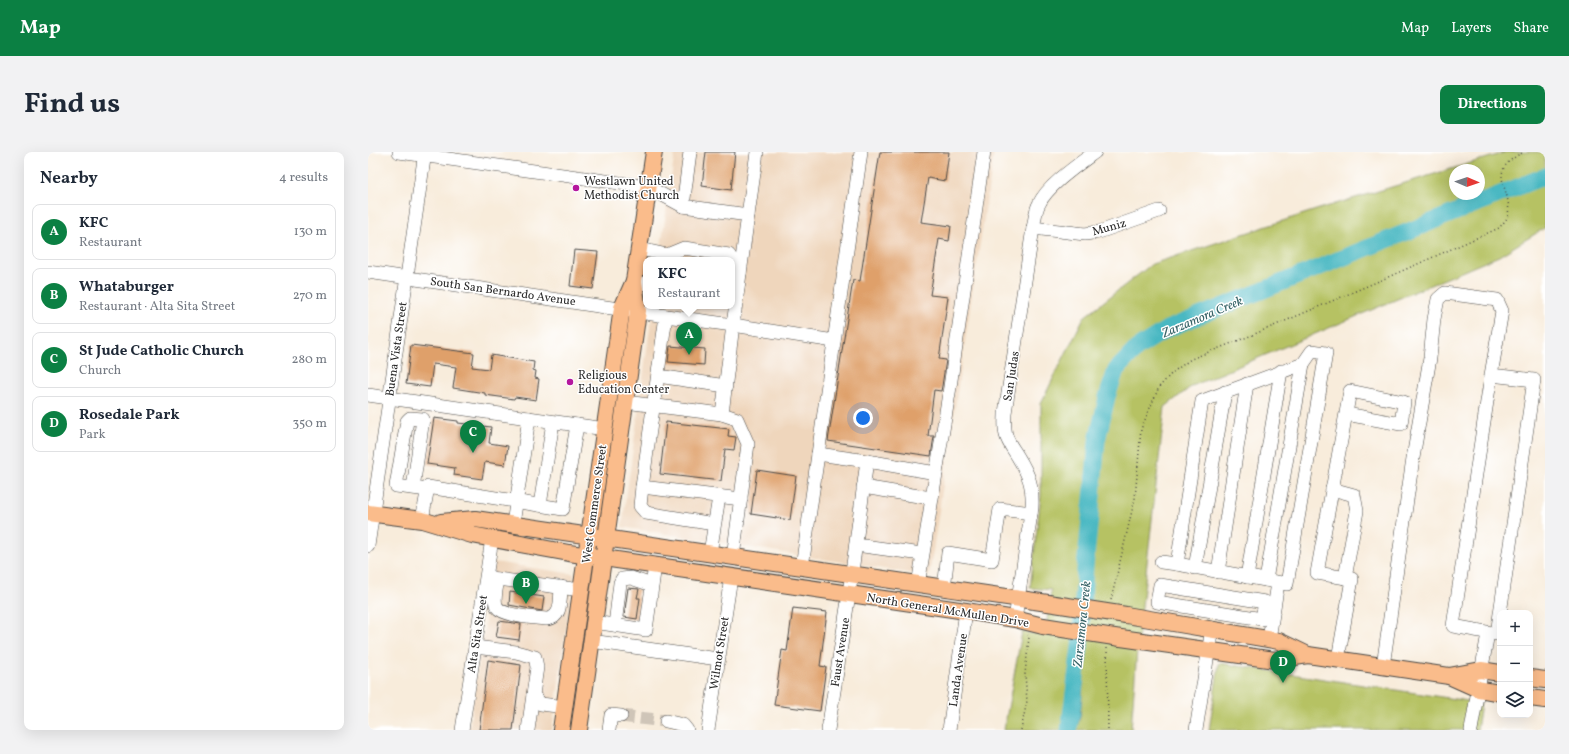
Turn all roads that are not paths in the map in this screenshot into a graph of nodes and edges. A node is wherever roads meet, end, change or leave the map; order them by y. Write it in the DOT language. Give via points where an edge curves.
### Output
graph roads {
  1 [pos="399,152"];
  2 [pos="654,152"];
  3 [pos="690,152"];
  4 [pos="757,152"];
  5 [pos="861,152"];
  6 [pos="984,152"];
  7 [pos="1095,152"];
  8 [pos="425,154"];
  9 [pos="648,187"];
  10 [pos="683,206"];
  11 [pos="1159,211"];
  12 [pos="748,215"];
  13 [pos="1033,228"];
  14 [pos="640,249"];
  15 [pos="731,257"];
  16 [pos="735,265"];
  17 [pos="368,272"];
  18 [pos="740,274"];
  19 [pos="407,277"];
  20 [pos="640,283"];
  21 [pos="735,295"];
  22 [pos="622,308"];
  23 [pos="734,309"];
  24 [pos="638,311"];
  25 [pos="666,316"];
  26 [pos="733,325"];
  27 [pos="834,341"];
  28 [pos="1303,364"];
  29 [pos="1281,372"];
  30 [pos="1491,375"];
  31 [pos="658,376"];
  32 [pos="1247,384"];
  33 [pos="726,386"];
  34 [pos="1225,392"];
  35 [pos="368,395"];
  36 [pos="389,399"];
  37 [pos="625,402"];
  38 [pos="426,404"];
  39 [pos="654,406"];
  40 [pos="722,414"];
  41 [pos="1346,414"];
  42 [pos="529,418"];
  43 [pos="423,419"];
  44 [pos="553,422"];
  45 [pos="577,425"];
  46 [pos="605,429"];
  47 [pos="818,454"];
  48 [pos="867,461"];
  49 [pos="380,463"];
  50 [pos="400,465"];
  51 [pos="936,473"];
  52 [pos="373,479"];
  53 [pos="863,486"];
  54 [pos="642,487"];
  55 [pos="412,488"];
  56 [pos="1332,489"];
  57 [pos="428,490"];
  58 [pos="719,496"];
  59 [pos="931,498"];
  60 [pos="741,499"];
  61 [pos="516,502"];
  62 [pos="540,505"];
  63 [pos="370,513"];
  64 [pos="1031,513"];
  65 [pos="428,521"];
  66 [pos="513,524"];
  67 [pos="714,524"];
  68 [pos="589,536"];
  69 [pos="605,538"];
  70 [pos="492,539"];
  71 [pos="856,544"];
  72 [pos="368,546"];
  73 [pos="710,553"];
  74 [pos="922,554"];
  75 [pos="587,555"];
  76 [pos="733,557"];
  77 [pos="602,558"];
  78 [pos="1161,562"];
  79 [pos="1177,564"];
  80 [pos="655,565"];
  81 [pos="802,567"];
  82 [pos="1195,568"];
  83 [pos="1218,572"];
  84 [pos="852,575"];
  85 [pos="731,577"];
  86 [pos="1248,577"];
  87 [pos="492,578"];
  88 [pos="1345,578"];
  89 [pos="1270,581"];
  90 [pos="652,585"];
  91 [pos="918,585"];
  92 [pos="561,588"];
  93 [pos="944,588"];
  94 [pos="582,590"];
  95 [pos="849,594"];
  96 [pos="1018,598"];
  97 [pos="966,611"];
  98 [pos="1268,616"];
  99 [pos="1015,619"];
  100 [pos="594,622"];
  101 [pos="615,625"];
  102 [pos="1212,628"];
  103 [pos="1488,633"];
  104 [pos="1269,639"];
  105 [pos="592,641"];
  106 [pos="475,647"];
  107 [pos="1208,652"];
  108 [pos="1308,655"];
  109 [pos="718,659"];
  110 [pos="1338,659"];
  111 [pos="1383,666"];
  112 [pos="1481,670"];
  113 [pos="1497,673"];
  114 [pos="1449,676"];
  115 [pos="1533,678"];
  116 [pos="1545,680"];
  117 [pos="1478,689"];
  118 [pos="1497,692"];
  119 [pos="533,695"];
  120 [pos="1533,698"];
  121 [pos="1545,700"];
  122 [pos="565,707"];
  123 [pos="621,716"];
  124 [pos="666,721"];
  125 [pos="462,730"];
  126 [pos="528,730"];
  127 [pos="561,730"];
  128 [pos="579,730"];
  129 [pos="609,730"];
  130 [pos="687,730"];
  131 [pos="708,730"];
  132 [pos="828,730"];
  133 [pos="949,730"];
  134 [pos="1196,730"];
  135 [pos="1471,730"];
  1 -- 8 [label="street"];
  2 -- 9 [label="main road, West Commerce Street"];
  3 -- 10 [label="street"];
  4 -- 12 [label="street"];
  5 -- 27 [label="street"];
  6 -- 51 [label="street"];
  7 -- 13 [label="street, San Judas" via="1043,196 1038,205"];
  8 -- 9 [label="street"];
  8 -- 19 [label="street, Buena Vista Street"];
  9 -- 10 [label="street"];
  9 -- 14 [label="main road, West Commerce Street"];
  10 -- 12 [label="street"];
  11 -- 13 [label="street, Muniz" via="1099,232 1084,234"];
  12 -- 18 [label="street"];
  13 -- 64 [label="street, San Judas" via="1005,426 1010,444 1031,482"];
  14 -- 15 [label="street" via="667,255 684,248"];
  14 -- 20 [label="main road, West Commerce Street"];
  16 -- 18 [label="street"];
  17 -- 19 [label="street, South San Bernardo Avenue"];
  18 -- 21 [label="street"];
  19 -- 22 [label="street, South San Bernardo Avenue"];
  19 -- 36 [label="street, Buena Vista Street"];
  20 -- 22 [label="main road, West Commerce Street"];
  20 -- 24 [label="main road, West Commerce Street"];
  22 -- 24 [label="street, South San Bernardo Avenue"];
  22 -- 46 [label="main road, West Commerce Street"];
  23 -- 26 [label="street"];
  24 -- 25 [label="street, South San Bernardo Avenue"];
  24 -- 37 [label="main road, West Commerce Street"];
  25 -- 26 [label="street, South San Bernardo Avenue"];
  25 -- 31 [label="street"];
  26 -- 27 [label="street, South San Bernardo Avenue"];
  26 -- 33 [label="street"];
  27 -- 47 [label="street"];
  28 -- 29 [label="street"];
  28 -- 89 [label="street"];
  28 -- 89 [label="street" via="1312,351 1326,353 1288,584"];
  29 -- 32 [label="street"];
  29 -- 86 [label="street"];
  30 -- 103 [label="street" via="1453,626"];
  30 -- 103 [label="street" via="1534,380 1497,634"];
  30 -- 111 [label="street" via="1502,311 1497,300 1445,293 1438,299 1434,319"];
  31 -- 33 [label="street"];
  31 -- 39 [label="street"];
  32 -- 34 [label="street"];
  32 -- 83 [label="street"];
  33 -- 40 [label="street"];
  34 -- 79 [label="street" via="1202,400"];
  34 -- 82 [label="street"];
  35 -- 36 [label="street"];
  36 -- 38 [label="street"];
  36 -- 49 [label="street, Buena Vista Street"];
  37 -- 39 [label="street"];
  37 -- 69 [label="main road, West Commerce Street"];
  38 -- 42 [label="street"];
  38 -- 43 [label="street"];
  39 -- 40 [label="street"];
  39 -- 54 [label="street"];
  40 -- 60 [label="street" via="737,419 748,444"];
  41 -- 56 [label="street"];
  42 -- 44 [label="street"];
  42 -- 61 [label="street"];
  43 -- 50 [label="street" via="410,418 406,421"];
  43 -- 55 [label="street"];
  44 -- 45 [label="street"];
  44 -- 62 [label="street"];
  45 -- 46 [label="street"];
  45 -- 62 [label="street" via="563,509"];
  46 -- 68 [label="main road, West Commerce Street"];
  47 -- 48 [label="street"];
  47 -- 81 [label="street"];
  48 -- 51 [label="street"];
  48 -- 53 [label="street, Faust Avenue"];
  49 -- 50 [label="street"];
  49 -- 52 [label="street, Buena Vista Street"];
  50 -- 55 [label="street" via="396,486"];
  51 -- 59 [label="street"];
  52 -- 63 [label="street, Buena Vista Street"];
  53 -- 59 [label="street"];
  53 -- 71 [label="street, Faust Avenue"];
  54 -- 58 [label="street"];
  54 -- 67 [label="street" via="640,506 646,513"];
  55 -- 57 [label="street"];
  56 -- 88 [label="street" via="1354,495 1357,512"];
  56 -- 88 [label="street" via="1317,573"];
  57 -- 61 [label="street" via="428,487"];
  57 -- 65 [label="street"];
  58 -- 60 [label="street"];
  58 -- 67 [label="street"];
  59 -- 74 [label="street"];
  60 -- 76 [label="street"];
  61 -- 62 [label="street"];
  61 -- 66 [label="street"];
  63 -- 65 [label="main road"];
  63 -- 72 [label="street, Buena Vista Street"];
  64 -- 93 [label="street" via="1000,510 992,560 948,553"];
  64 -- 96 [label="street, San Judas"];
  65 -- 66 [label="main road, North General McMullen Drive" via="475,519"];
  65 -- 70 [label="main road, North General McMullen Drive"];
  66 -- 68 [label="main road, North General McMullen Drive"];
  67 -- 73 [label="street"];
  68 -- 69 [label="main road, North General McMullen Drive"];
  68 -- 75 [label="main road, West Commerce Street"];
  69 -- 73 [label="main road, North General McMullen Drive"];
  69 -- 77 [label="main road, West Commerce Street"];
  70 -- 75 [label="main road, North General McMullen Drive"];
  70 -- 87 [label="street, Alta Sita Street"];
  71 -- 74 [label="street"];
  71 -- 84 [label="street, Faust Avenue"];
  73 -- 76 [label="main road, North General McMullen Drive"];
  74 -- 91 [label="street"];
  75 -- 77 [label="main road, North General McMullen Drive"];
  75 -- 94 [label="main road, West Commerce Street"];
  76 -- 81 [label="main road, North General McMullen Drive"];
  77 -- 80 [label="main road, North General McMullen Drive"];
  77 -- 100 [label="main road, West Commerce Street"];
  78 -- 79 [label="street"];
  79 -- 82 [label="street"];
  80 -- 85 [label="main road, North General McMullen Drive"];
  80 -- 90 [label="street"];
  81 -- 84 [label="main road, North General McMullen Drive"];
  82 -- 83 [label="street"];
  83 -- 86 [label="street"];
  84 -- 91 [label="main road, North General McMullen Drive"];
  84 -- 95 [label="street, Faust Avenue"];
  85 -- 95 [label="main road, North General McMullen Drive"];
  85 -- 109 [label="street, Wilmot Street"];
  86 -- 89 [label="street"];
  87 -- 92 [label="street"];
  87 -- 92 [label="street" via="497,607 501,611 547,620 558,614"];
  87 -- 106 [label="street, Alta Sita Street"];
  88 -- 110 [label="street" via="1352,579"];
  89 -- 98 [label="street"];
  90 -- 101 [label="street" via="646,630"];
  90 -- 101 [label="street" via="631,578 622,579"];
  91 -- 93 [label="main road, North General McMullen Drive"];
  92 -- 94 [label="street"];
  93 -- 96 [label="main road, North General McMullen Drive"];
  94 -- 122 [label="main road, West Commerce Street"];
  95 -- 97 [label="main road, North General McMullen Drive"];
  95 -- 132 [label="street, Faust Avenue"];
  96 -- 99 [label="street, San Judas"];
  96 -- 102 [label="main road, North General McMullen Drive, bridge"];
  97 -- 99 [label="main road, North General McMullen Drive"];
  97 -- 133 [label="street, Landa Avenue"];
  98 -- 98 [label="street" via="1265,602 1160,585 1157,602 1262,619"];
  98 -- 104 [label="street"];
  99 -- 107 [label="main road, North General McMullen Drive, bridge" via="1044,626"];
  100 -- 101 [label="street"];
  100 -- 105 [label="main road, West Commerce Street"];
  102 -- 104 [label="main road, North General McMullen Drive"];
  102 -- 107 [label="street"];
  103 -- 112 [label="street"];
  104 -- 108 [label="main road, North General McMullen Drive"];
  105 -- 109 [label="street"];
  105 -- 128 [label="main road, West Commerce Street"];
  106 -- 119 [label="street" via="535,656 537,667"];
  106 -- 125 [label="street, Alta Sita Street"];
  107 -- 108 [label="main road, North General McMullen Drive" via="1275,660"];
  107 -- 134 [label="street"];
  108 -- 110 [label="main road, North General McMullen Drive"];
  109 -- 131 [label="street, Wilmot Street"];
  110 -- 111 [label="main road, North General McMullen Drive"];
  111 -- 114 [label="main road, North General McMullen Drive"];
  112 -- 113 [label="main road, North General McMullen Drive"];
  112 -- 114 [label="main road, North General McMullen Drive"];
  112 -- 117 [label="street"];
  114 -- 117 [label="main road, North General McMullen Drive"];
  115 -- 116 [label="main road"];
  117 -- 118 [label="main road, North General McMullen Drive"];
  117 -- 135 [label="street"];
  119 -- 122 [label="street" via="541,704"];
  119 -- 126 [label="street"];
  120 -- 121 [label="main road"];
  122 -- 127 [label="main road, West Commerce Street"];
  123 -- 129 [label="street" via="611,715"];
  124 -- 130 [label="street" via="684,725"];
}
